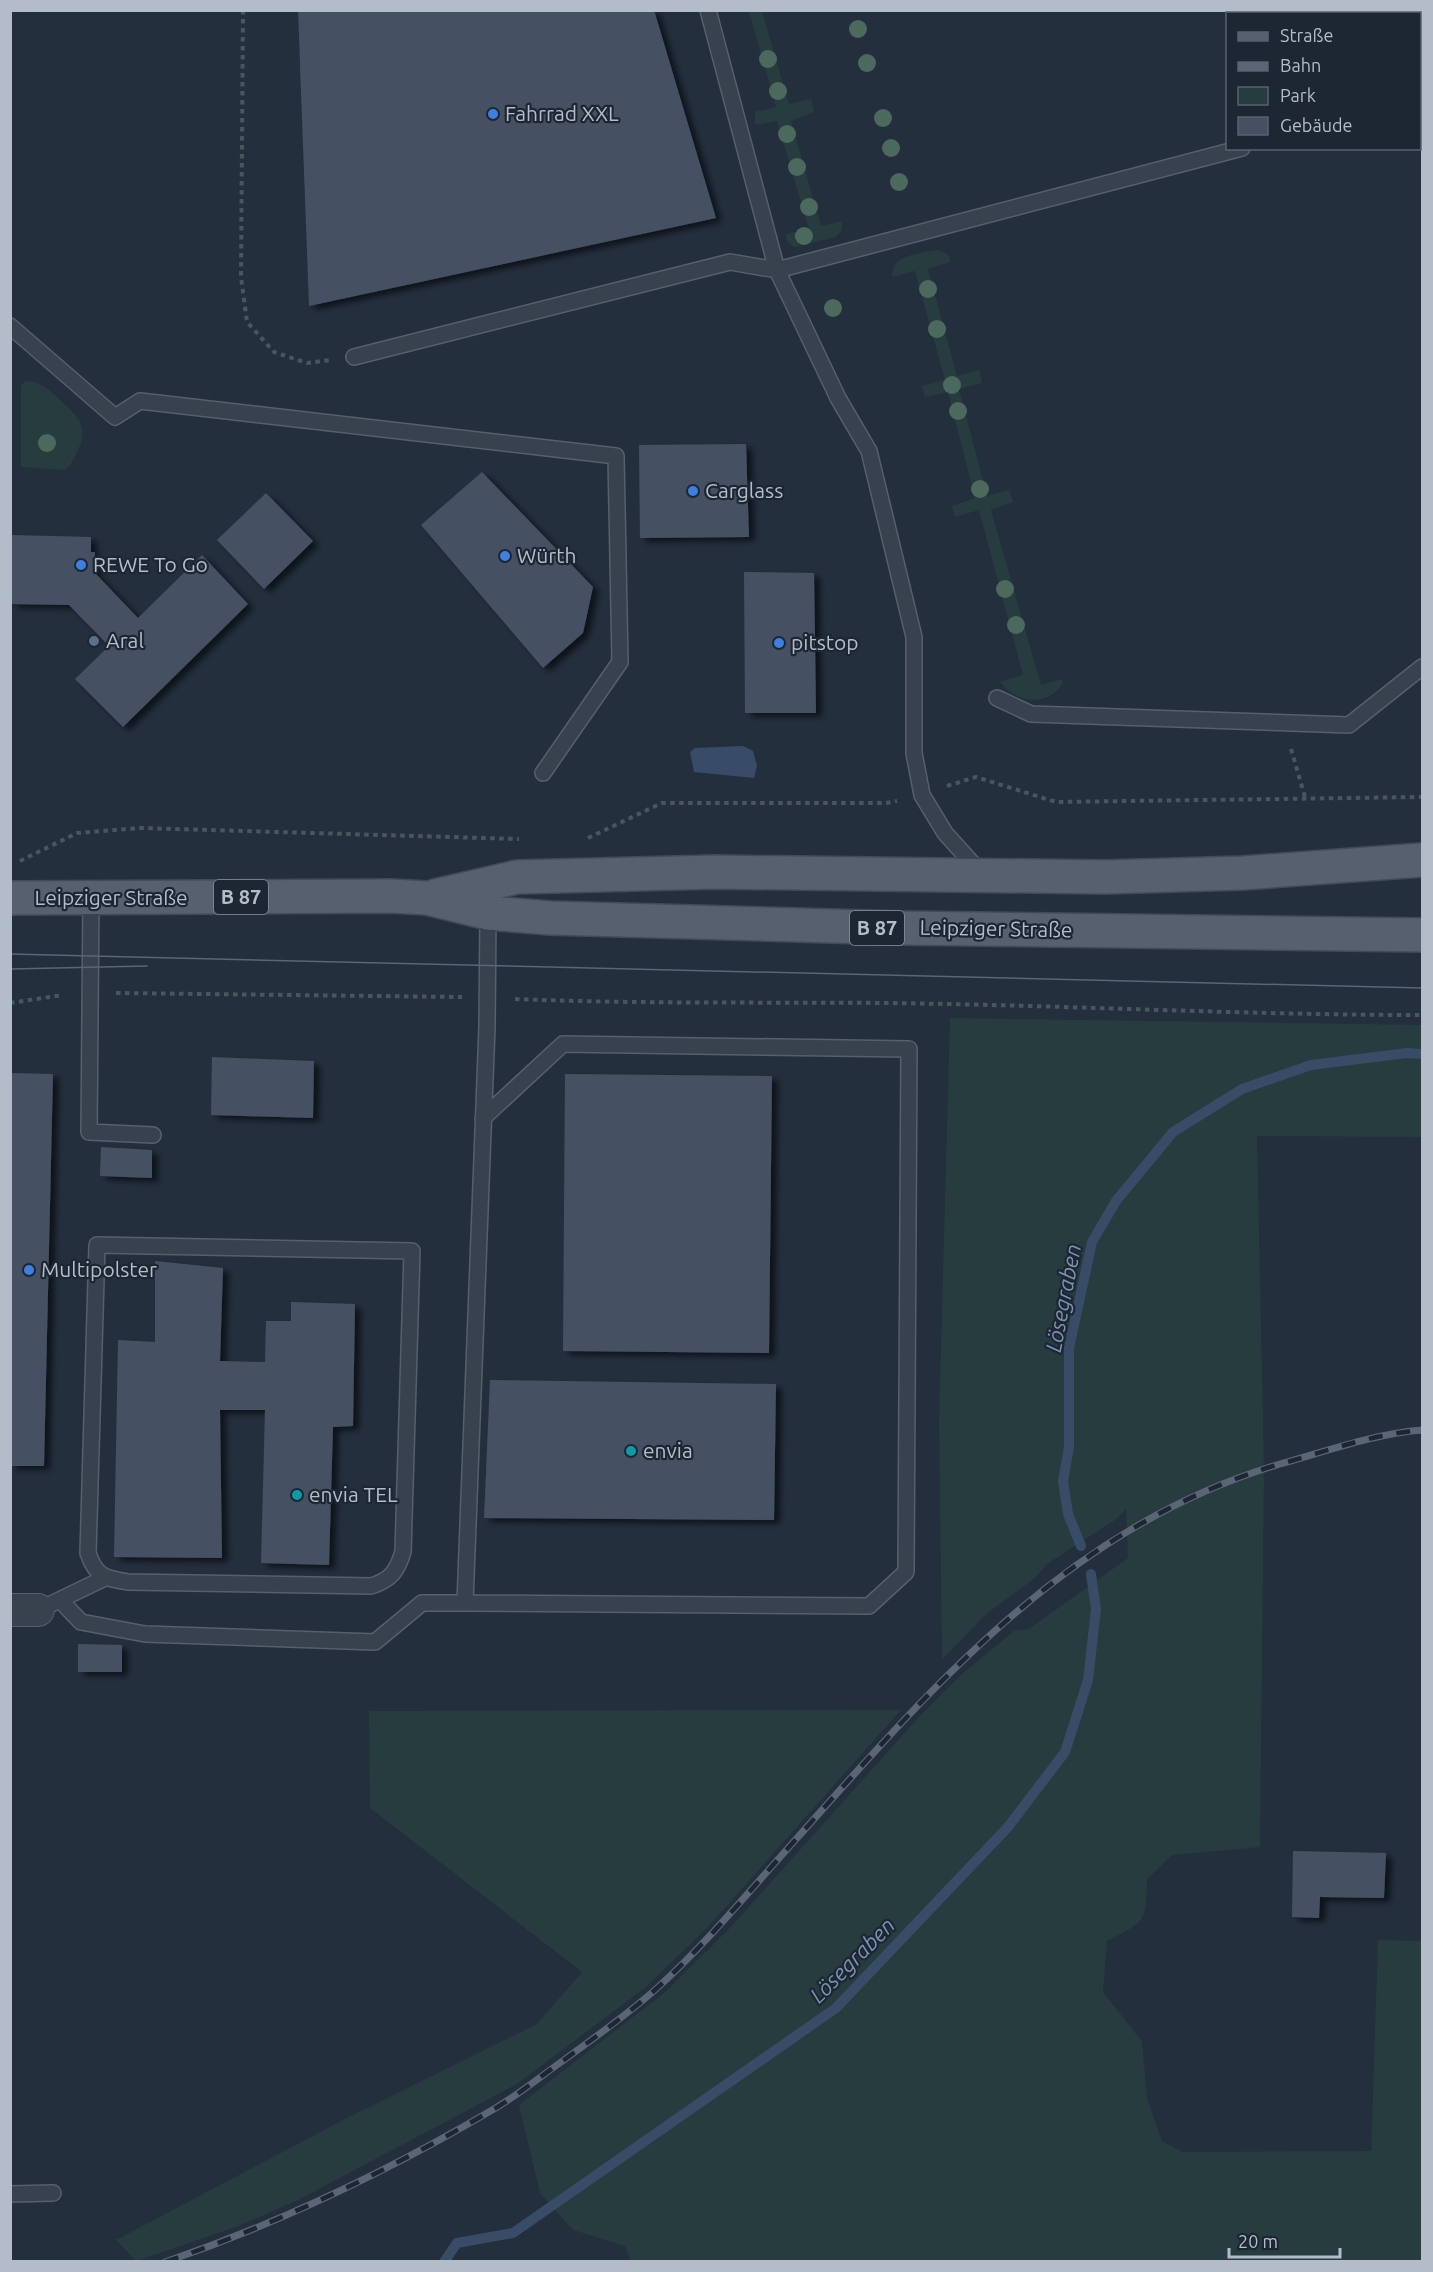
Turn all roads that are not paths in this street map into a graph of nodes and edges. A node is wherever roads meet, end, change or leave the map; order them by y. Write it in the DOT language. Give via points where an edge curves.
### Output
graph roads {
  1 [pos="708,10"];
  2 [pos="1234,150"];
  3 [pos="777,270"];
  4 [pos="10,326"];
  5 [pos="354,357"];
  6 [pos="1422,667"];
  7 [pos="997,698"];
  8 [pos="543,773"];
  9 [pos="1418,860"];
  10 [pos="982,874"];
  11 [pos="10,898"];
  12 [pos="91,898"];
  13 [pos="427,898"];
  14 [pos="488,913"];
  15 [pos="1422,935"];
  16 [pos="483,1118"];
  17 [pos="153,1136"];
  18 [pos="105,1578"];
  19 [pos="465,1603"];
  20 [pos="36,1607"];
  21 [pos="53,2193"];
  22 [pos="10,2194"];
  1 -- 3 [label="lane"];
  2 -- 3 [label="lane"];
  3 -- 5 [label="lane" via="730,262"];
  3 -- 10 [label="lane" via="838,398 869,451 914,637 914,753 922,795 945,833"];
  4 -- 8 [label="lane" via="115,417 140,401 616,456 620,662"];
  6 -- 7 [label="lane" via="1349,724 1031,714"];
  9 -- 10 [label="main road, Leipziger Straße / B 87" via="1243,873 1105,877"];
  10 -- 13 [label="main road, Leipziger Straße / B 87" via="715,872 517,877"];
  11 -- 12 [label="main road, Leipziger Straße / B 87"];
  12 -- 13 [label="main road, Leipziger Straße / B 87"];
  12 -- 17 [label="lane" via="90,1132"];
  13 -- 14 [label="main road, Leipziger Straße / B 87"];
  14 -- 15 [label="main road, Leipziger Straße / B 87" via="901,928"];
  14 -- 16 [label="lane"];
  16 -- 19 [label="lane"];
  16 -- 19 [label="lane" via="563,1044 909,1049 906,1572 869,1606"];
  18 -- 18 [label="lane" via="128,1582 348,1586 386,1582 397,1569 403,1552 412,1251 97,1245 88,1553 93,1568"];
  18 -- 20 [label="lane"];
  19 -- 20 [label="lane" via="422,1603 375,1642 145,1634 81,1622"];
  21 -- 22 [label="lane"];
}
